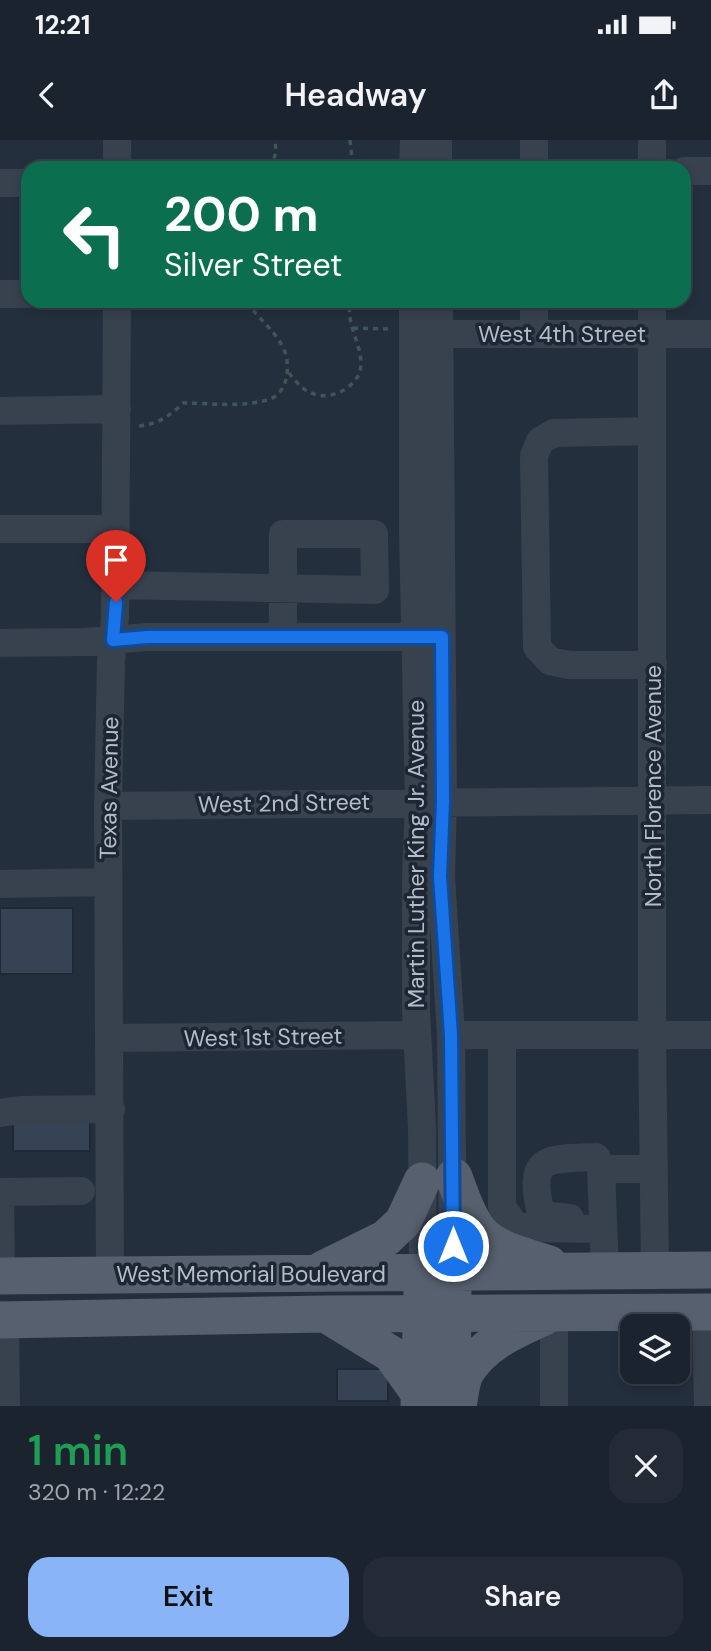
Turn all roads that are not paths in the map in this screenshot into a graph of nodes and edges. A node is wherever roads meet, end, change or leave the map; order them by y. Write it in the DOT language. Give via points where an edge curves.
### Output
graph roads {
  1 [pos="117,140"];
  2 [pos="414,140"];
  3 [pos="438,140"];
  4 [pos="534,140"];
  5 [pos="652,140"];
  6 [pos="117,161"];
  7 [pos="413,161"];
  8 [pos="438,161"];
  9 [pos="534,161"];
  10 [pos="652,161"];
  11 [pos="691,171"];
  12 [pos="711,171"];
  13 [pos="0,183"];
  14 [pos="21,183"];
  15 [pos="0,294"];
  16 [pos="21,294"];
  17 [pos="117,308"];
  18 [pos="414,308"];
  19 [pos="434,308"];
  20 [pos="534,308"];
  21 [pos="652,308"];
  22 [pos="417,332"];
  23 [pos="534,334"];
  24 [pos="652,334"];
  25 [pos="711,334"];
  26 [pos="0,411"];
  27 [pos="125,418"];
  28 [pos="652,431"];
  29 [pos="0,529"];
  30 [pos="116,529"];
  31 [pos="116,585"];
  32 [pos="283,637"];
  33 [pos="428,637"];
  34 [pos="113,640"];
  35 [pos="0,643"];
  36 [pos="653,665"];
  37 [pos="654,799"];
  38 [pos="711,800"];
  39 [pos="431,802"];
  40 [pos="108,806"];
  41 [pos="108,882"];
  42 [pos="0,884"];
  43 [pos="416,1035"];
  44 [pos="451,1035"];
  45 [pos="502,1035"];
  46 [pos="652,1035"];
  47 [pos="711,1035"];
  48 [pos="109,1038"];
  49 [pos="111,1109"];
  50 [pos="0,1113"];
  51 [pos="601,1168"];
  52 [pos="654,1169"];
  53 [pos="438,1179"];
  54 [pos="80,1191"];
  55 [pos="0,1194"];
  56 [pos="597,1229"];
  57 [pos="711,1270"];
  58 [pos="589,1271"];
  59 [pos="655,1271"];
  60 [pos="311,1274"];
  61 [pos="438,1274"];
  62 [pos="110,1275"];
  63 [pos="1,1276"];
  64 [pos="554,1312"];
  65 [pos="708,1312"];
  66 [pos="436,1313"];
  67 [pos="326,1314"];
  68 [pos="3,1320"];
  69 [pos="430,1402"];
  70 [pos="6,1406"];
  71 [pos="458,1406"];
  72 [pos="554,1406"];
  73 [pos="708,1406"];
  1 -- 6 [label="street"];
  2 -- 7 [label="street"];
  3 -- 8 [label="street"];
  4 -- 9 [label="street"];
  5 -- 10 [label="street"];
  11 -- 12 [label="street"];
  13 -- 14 [label="street"];
  15 -- 16 [label="street"];
  17 -- 27 [label="street, Texas Avenue"];
  18 -- 22 [label="street, Martin Luther King Jr. Avenue"];
  19 -- 22 [label="street, Martin Luther King Jr. Avenue"];
  20 -- 23 [label="street"];
  21 -- 24 [label="street, North Florence Avenue"];
  22 -- 23 [label="street, West 4th Street"];
  22 -- 33 [label="street, Martin Luther King Jr. Avenue"];
  23 -- 24 [label="street, West 4th Street"];
  24 -- 25 [label="street, West 4th Street"];
  24 -- 28 [label="street, North Florence Avenue"];
  26 -- 27 [label="street"];
  27 -- 30 [label="street, Texas Avenue"];
  28 -- 36 [label="street, North Florence Avenue"];
  28 -- 36 [label="street" via="554,433 540,442 534,456 537,647 550,661 569,665"];
  29 -- 30 [label="street"];
  30 -- 31 [label="street, Texas Avenue"];
  31 -- 32 [label="street" via="283,588"];
  31 -- 34 [label="street, Texas Avenue"];
  32 -- 33 [label="street"];
  32 -- 34 [label="street"];
  33 -- 39 [label="street, Martin Luther King Jr. Avenue"];
  34 -- 35 [label="street"];
  34 -- 40 [label="street, Texas Avenue"];
  36 -- 37 [label="street, North Florence Avenue"];
  37 -- 38 [label="street, West 2nd Street"];
  37 -- 39 [label="street, West 2nd Street"];
  37 -- 46 [label="street, North Florence Avenue"];
  39 -- 40 [label="street, West 2nd Street"];
  39 -- 43 [label="street, Martin Luther King Jr. Avenue" via="416,878"];
  39 -- 44 [label="street, Martin Luther King Jr. Avenue"];
  40 -- 41 [label="street, Texas Avenue"];
  41 -- 42 [label="street"];
  41 -- 48 [label="street, Texas Avenue"];
  43 -- 48 [label="street, West 1st Street"];
  43 -- 53 [label="street, Martin Luther King Jr. Avenue" via="422,1127"];
  44 -- 45 [label="street"];
  44 -- 53 [label="street, Martin Luther King Jr. Avenue"];
  45 -- 46 [label="street"];
  45 -- 56 [label="street" via="502,1207 514,1224 525,1228"];
  46 -- 47 [label="street"];
  46 -- 52 [label="street, North Florence Avenue"];
  48 -- 49 [label="street, Texas Avenue"];
  49 -- 50 [label="street"];
  49 -- 62 [label="street, Texas Avenue"];
  51 -- 52 [label="street"];
  51 -- 56 [label="street"];
  51 -- 56 [label="street" via="596,1157 556,1159 536,1175 535,1189 541,1215 580,1219"];
  52 -- 59 [label="street, North Florence Avenue"];
  53 -- 58 [label="main road" via="488,1242"];
  53 -- 60 [label="main road" via="386,1238"];
  53 -- 61 [label="street, Martin Luther King Jr. Avenue"];
  54 -- 55 [label="street"];
  55 -- 63 [label="street"];
  56 -- 58 [label="street"];
  57 -- 59 [label="main road, West Memorial Boulevard"];
  58 -- 59 [label="main road, West Memorial Boulevard"];
  58 -- 61 [label="main road, West Memorial Boulevard"];
  60 -- 61 [label="main road, West Memorial Boulevard"];
  60 -- 62 [label="main road, West Memorial Boulevard"];
  61 -- 66 [label="main road, Martin Luther King Jr. Avenue"];
  62 -- 63 [label="main road, West Memorial Boulevard"];
  64 -- 65 [label="main road, West Memorial Boulevard"];
  64 -- 66 [label="main road, West Memorial Boulevard"];
  64 -- 71 [label="main road" via="509,1332 486,1350 465,1375"];
  64 -- 72 [label="street"];
  65 -- 73 [label="street"];
  66 -- 67 [label="main road, West Memorial Boulevard"];
  66 -- 69 [label="main road, Martin Luther King Jr. Avenue"];
  67 -- 68 [label="main road, West Memorial Boulevard"];
  67 -- 69 [label="main road" via="391,1354"];
  68 -- 70 [label="street"];
}
